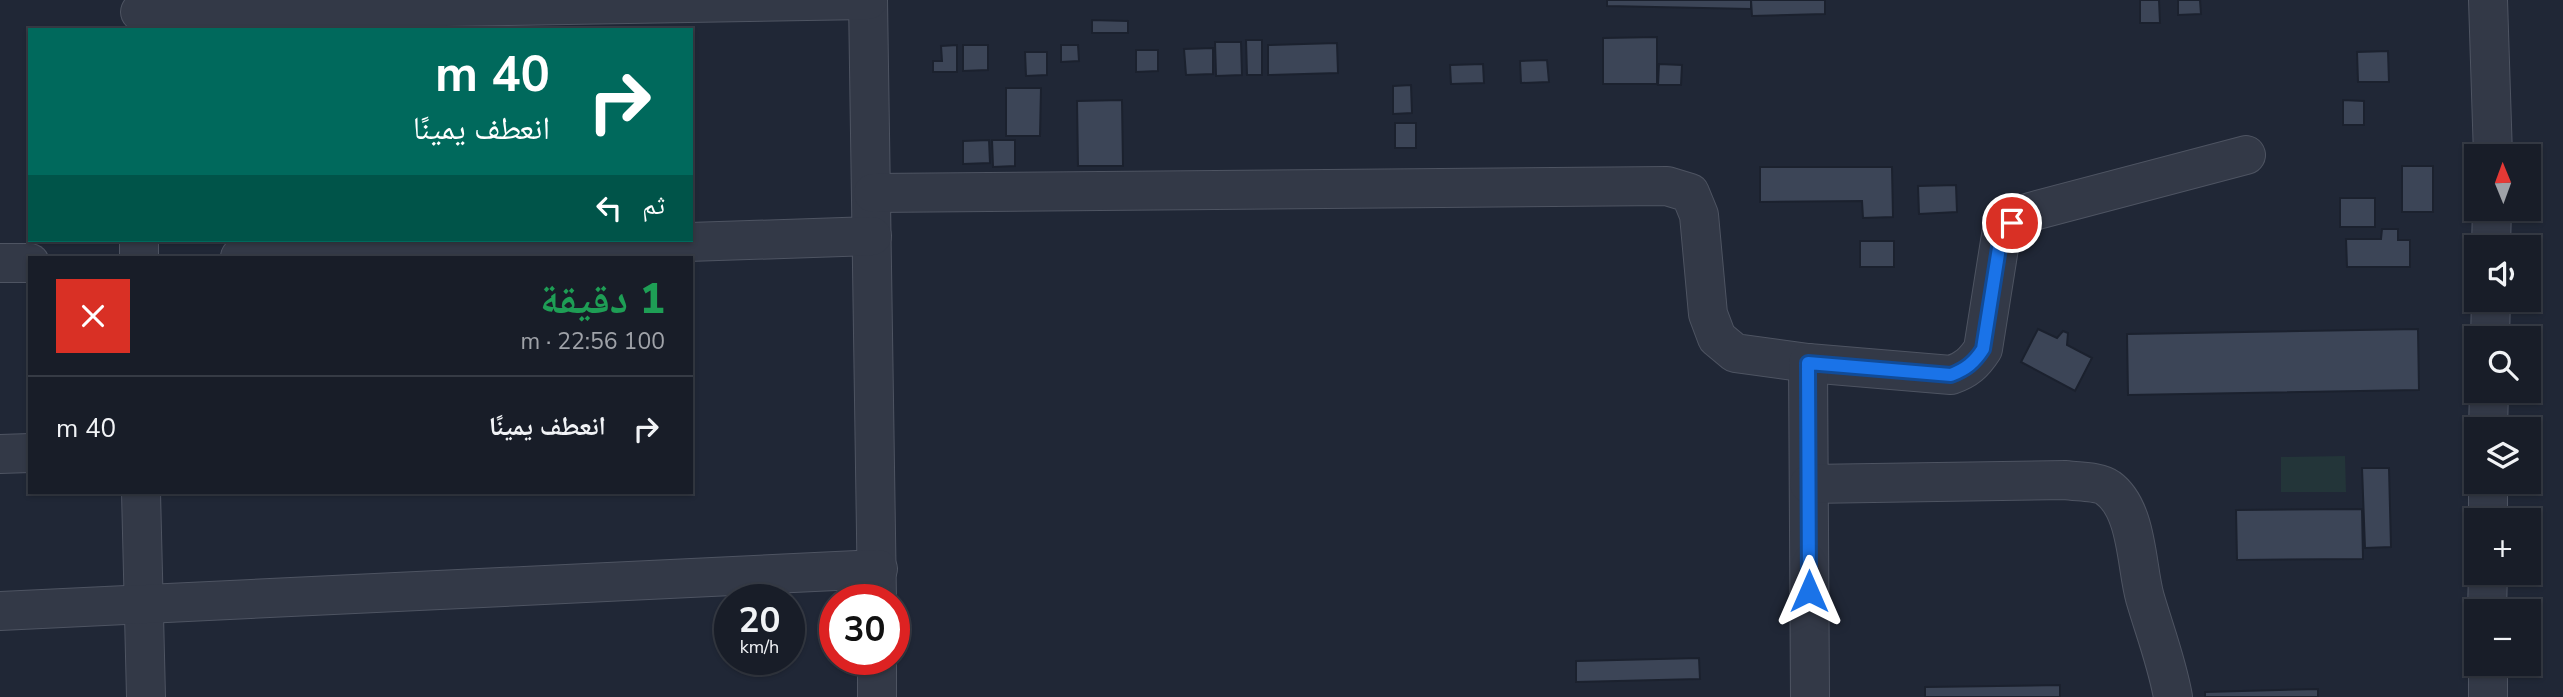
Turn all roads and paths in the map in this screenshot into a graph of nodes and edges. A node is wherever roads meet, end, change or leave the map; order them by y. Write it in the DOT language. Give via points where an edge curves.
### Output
graph roads {
  1 [pos="868,0"];
  2 [pos="2488,0"];
  3 [pos="140,14"];
  4 [pos="2493,144"];
  5 [pos="2246,155"];
  6 [pos="873,193"];
  7 [pos="872,236"];
  8 [pos="691,242"];
  9 [pos="693,242"];
  10 [pos="270,256"];
  11 [pos="28,262"];
  12 [pos="0,263"];
  13 [pos="1808,363"];
  14 [pos="28,453"];
  15 [pos="0,454"];
  16 [pos="1809,484"];
  17 [pos="141,494"];
  18 [pos="878,584"];
  19 [pos="819,587"];
  20 [pos="145,605"];
  21 [pos="0,611"];
  22 [pos="877,675"];
  23 [pos="2487,676"];
  24 [pos="146,697"];
  25 [pos="877,697"];
  26 [pos="1810,697"];
  27 [pos="2173,697"];
  28 [pos="2488,697"];
  1 -- 3 [label="street"];
  1 -- 6 [label="street"];
  2 -- 4 [label="street"];
  5 -- 13 [label="street" via="2030,212 2012,223 2001,235 1983,349 1966,370 1951,375"];
  6 -- 7 [label="street"];
  6 -- 13 [label="street" via="1667,186 1690,193 1699,215 1708,314 1717,338 1735,353"];
  7 -- 9 [label="street"];
  7 -- 18 [label="street"];
  8 -- 10 [label="street"];
  11 -- 12 [label="street"];
  13 -- 16 [label="street"];
  14 -- 15 [label="street"];
  16 -- 26 [label="street"];
  16 -- 27 [label="street" via="2066,480 2106,486 2120,502 2132,530 2144,596"];
  17 -- 20 [label="street"];
  19 -- 20 [label="street"];
  20 -- 21 [label="street"];
  20 -- 24 [label="street"];
  22 -- 25 [label="street"];
  23 -- 28 [label="street"];
}
